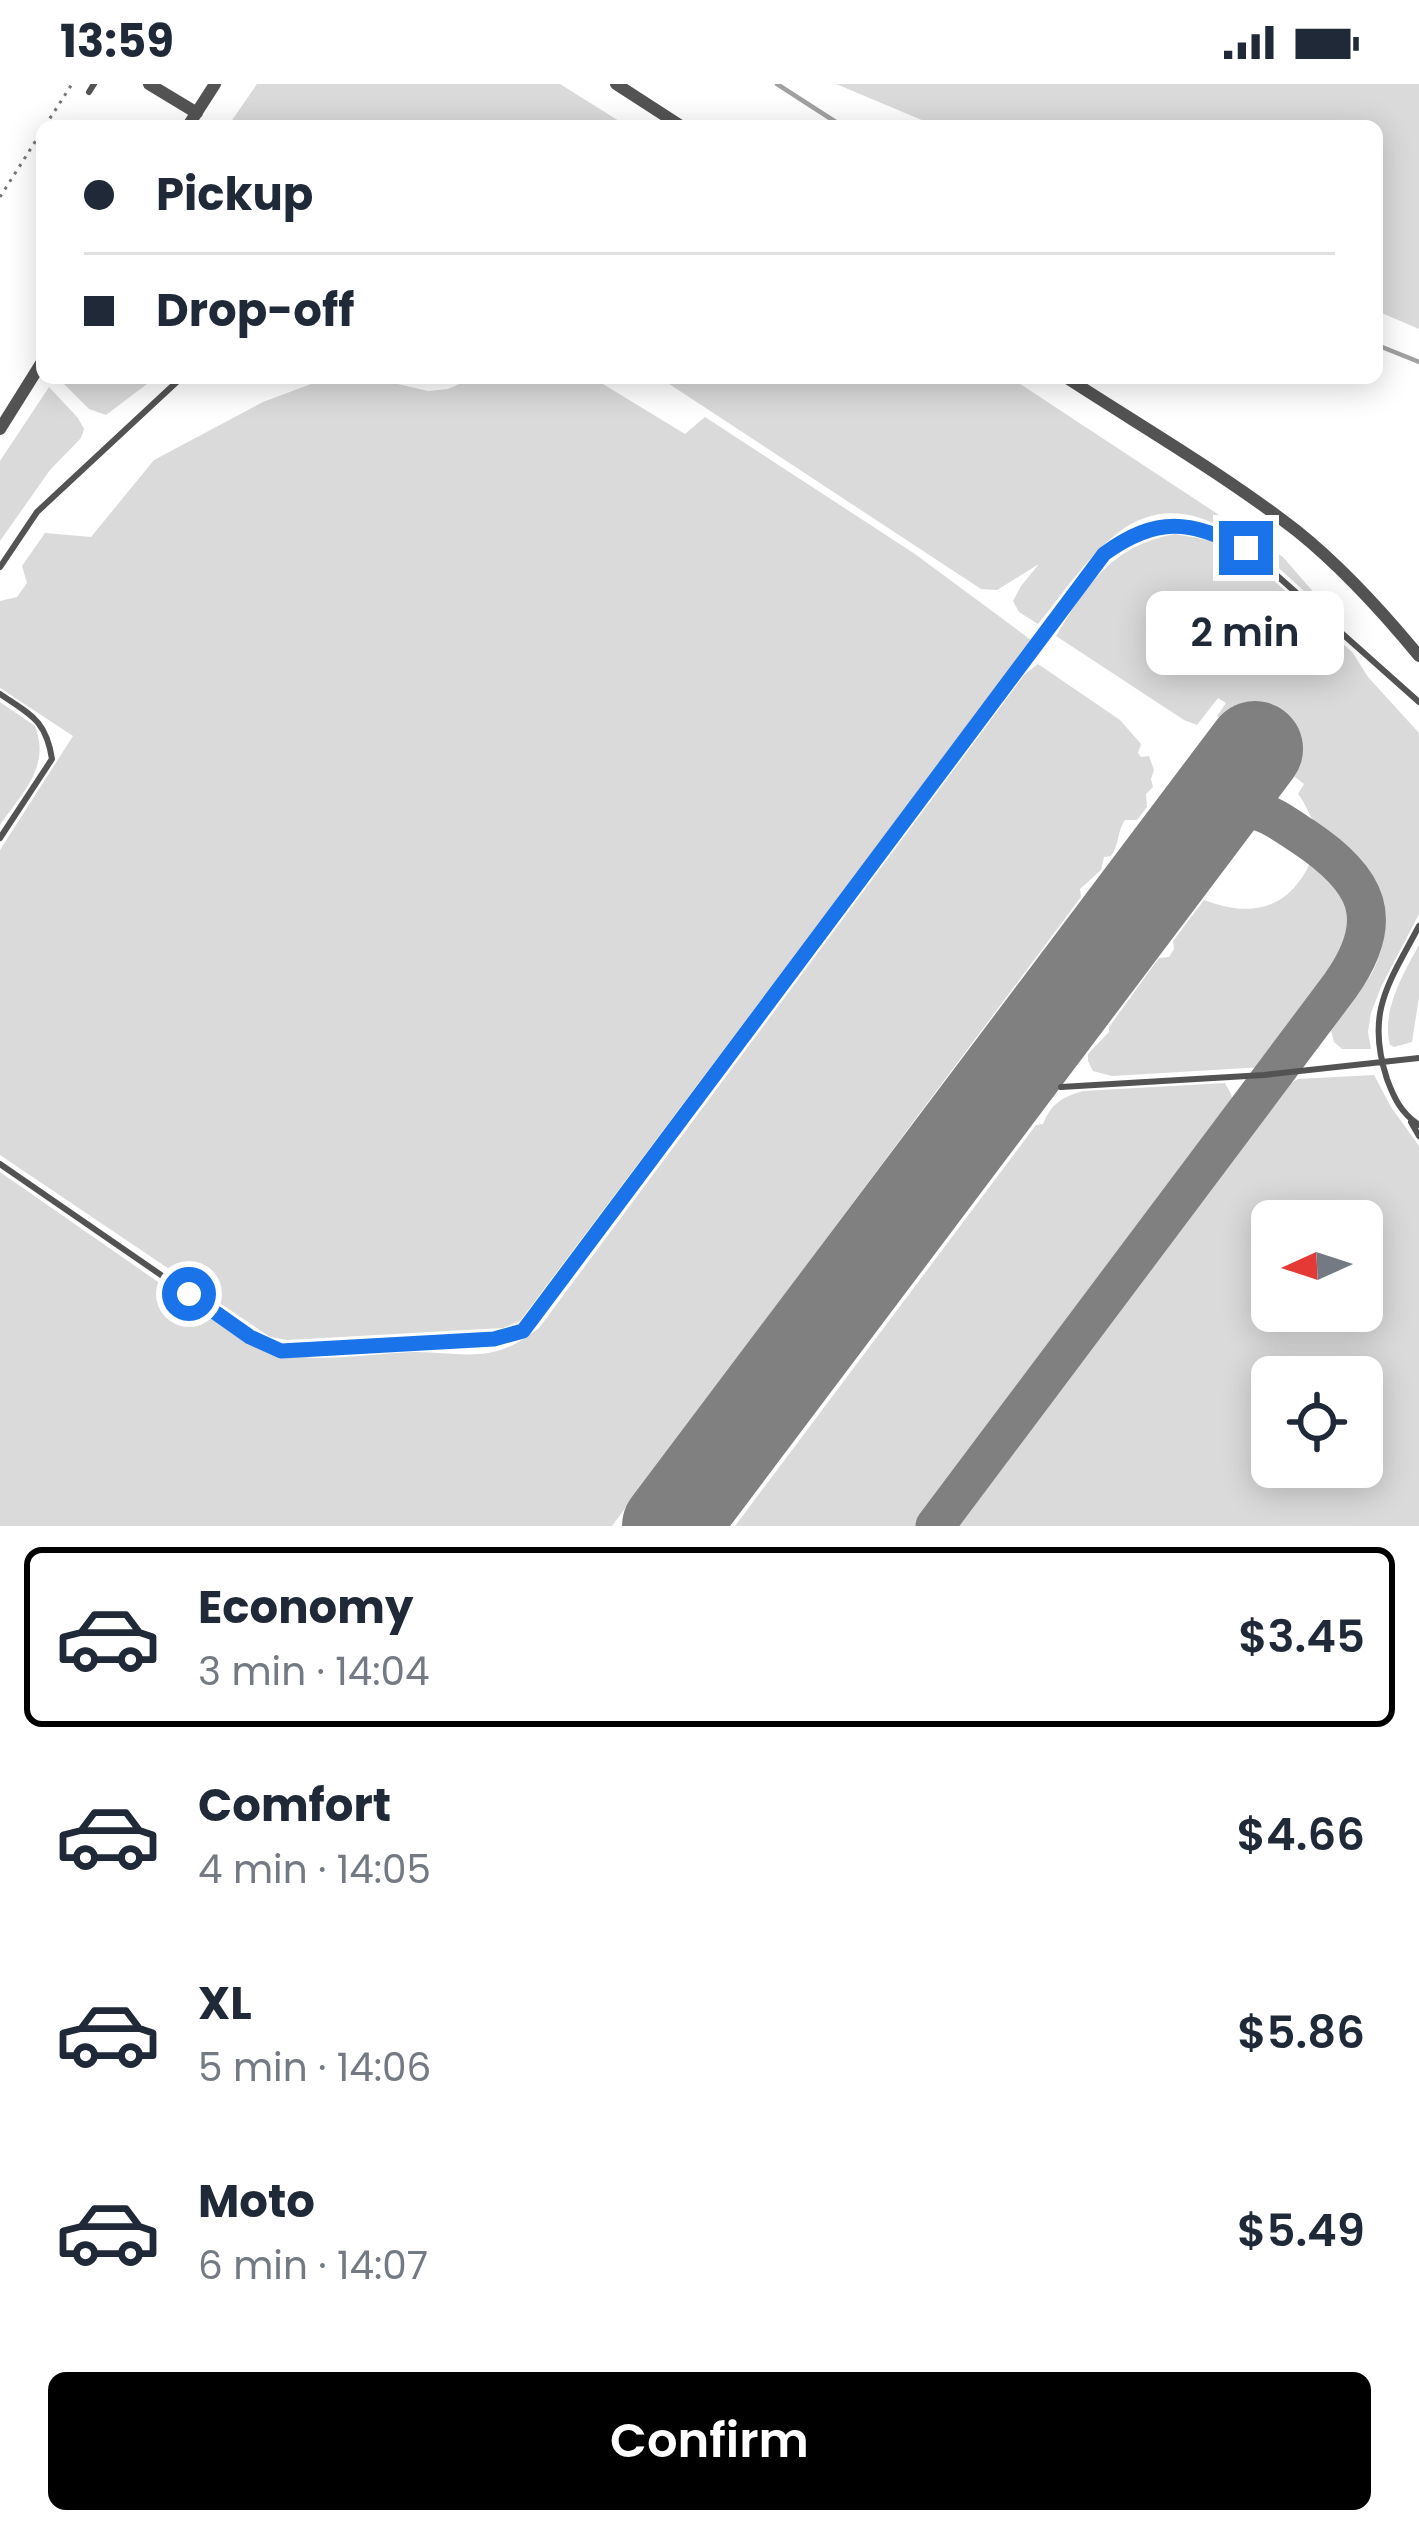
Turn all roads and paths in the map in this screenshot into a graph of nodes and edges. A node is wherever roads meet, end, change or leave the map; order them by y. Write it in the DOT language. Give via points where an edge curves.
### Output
graph roads {
  1 [pos="72,84"];
  2 [pos="148,84"];
  3 [pos="214,84"];
  4 [pos="616,84"];
  5 [pos="50,120"];
  6 [pos="192,120"];
  7 [pos="672,120"];
  8 [pos="36,141"];
  9 [pos="0,196"];
  10 [pos="36,372"];
  11 [pos="176,384"];
  12 [pos="1076,384"];
  13 [pos="0,430"];
  14 [pos="0,567"];
  15 [pos="1419,656"];
  16 [pos="0,694"];
  17 [pos="1419,702"];
  18 [pos="0,838"];
  19 [pos="1419,926"];
  20 [pos="1419,1058"];
  21 [pos="1381,1060"];
  22 [pos="1060,1087"];
  23 [pos="1409,1118"];
  24 [pos="1419,1125"];
  25 [pos="1419,1136"];
  26 [pos="0,1164"];
  1 -- 5 [label="path"];
  2 -- 6 [label="street"];
  3 -- 6 [label="street"];
  4 -- 7 [label="street"];
  8 -- 9 [label="path"];
  10 -- 13 [label="street"];
  11 -- 14 [label="lane" via="38,512"];
  12 -- 15 [label="street" via="1301,534"];
  16 -- 18 [label="lane" via="38,721 52,759"];
  17 -- 26 [label="lane" via="1246,548 1207,530 1167,525 1132,533 1072,593 523,1331 281,1351"];
  19 -- 21 [label="lane" via="1383,999"];
  20 -- 21 [label="lane"];
  21 -- 22 [label="lane"];
  21 -- 23 [label="lane"];
  23 -- 24 [label="lane"];
  23 -- 25 [label="lane"];
}
